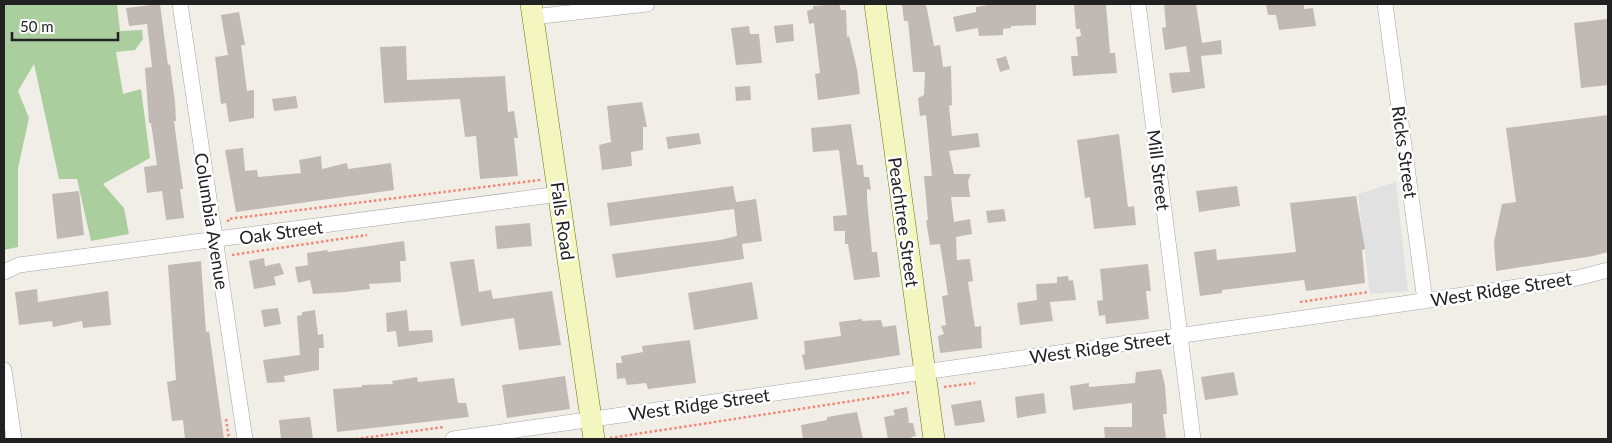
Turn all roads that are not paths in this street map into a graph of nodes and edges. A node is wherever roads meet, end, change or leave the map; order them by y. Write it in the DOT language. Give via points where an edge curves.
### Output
graph roads {
  1 [pos="180,4"];
  2 [pos="647,4"];
  3 [pos="875,4"];
  4 [pos="1138,4"];
  5 [pos="1385,4"];
  6 [pos="532,10"];
  7 [pos="559,194"];
  8 [pos="222,240"];
  9 [pos="1608,270"];
  10 [pos="4,272"];
  11 [pos="1425,301"];
  12 [pos="1179,336"];
  13 [pos="4,370"];
  14 [pos="926,381"];
  15 [pos="592,429"];
  16 [pos="450,433"];
  17 [pos="14,439"];
  18 [pos="245,439"];
  19 [pos="934,439"];
  20 [pos="1193,439"];
  1 -- 8 [label="street, Columbia Avenue"];
  2 -- 6 [label="street"];
  3 -- 14 [label="main road, Peachtree Street"];
  4 -- 12 [label="street, Mill Street"];
  5 -- 11 [label="street, Ricks Street"];
  6 -- 7 [label="main road, Falls Road"];
  7 -- 8 [label="street, Oak Street"];
  7 -- 15 [label="main road, Falls Road"];
  8 -- 10 [label="street, Oak Street" via="19,265"];
  8 -- 18 [label="street, Columbia Avenue"];
  9 -- 11 [label="street, West Ridge Street" via="1577,278"];
  11 -- 12 [label="street, West Ridge Street"];
  12 -- 14 [label="street, West Ridge Street"];
  12 -- 20 [label="street, Mill Street"];
  13 -- 17 [label="street"];
  14 -- 15 [label="street, West Ridge Street"];
  14 -- 19 [label="main road, Peachtree Street"];
  15 -- 16 [label="street, West Ridge Street"];
}
